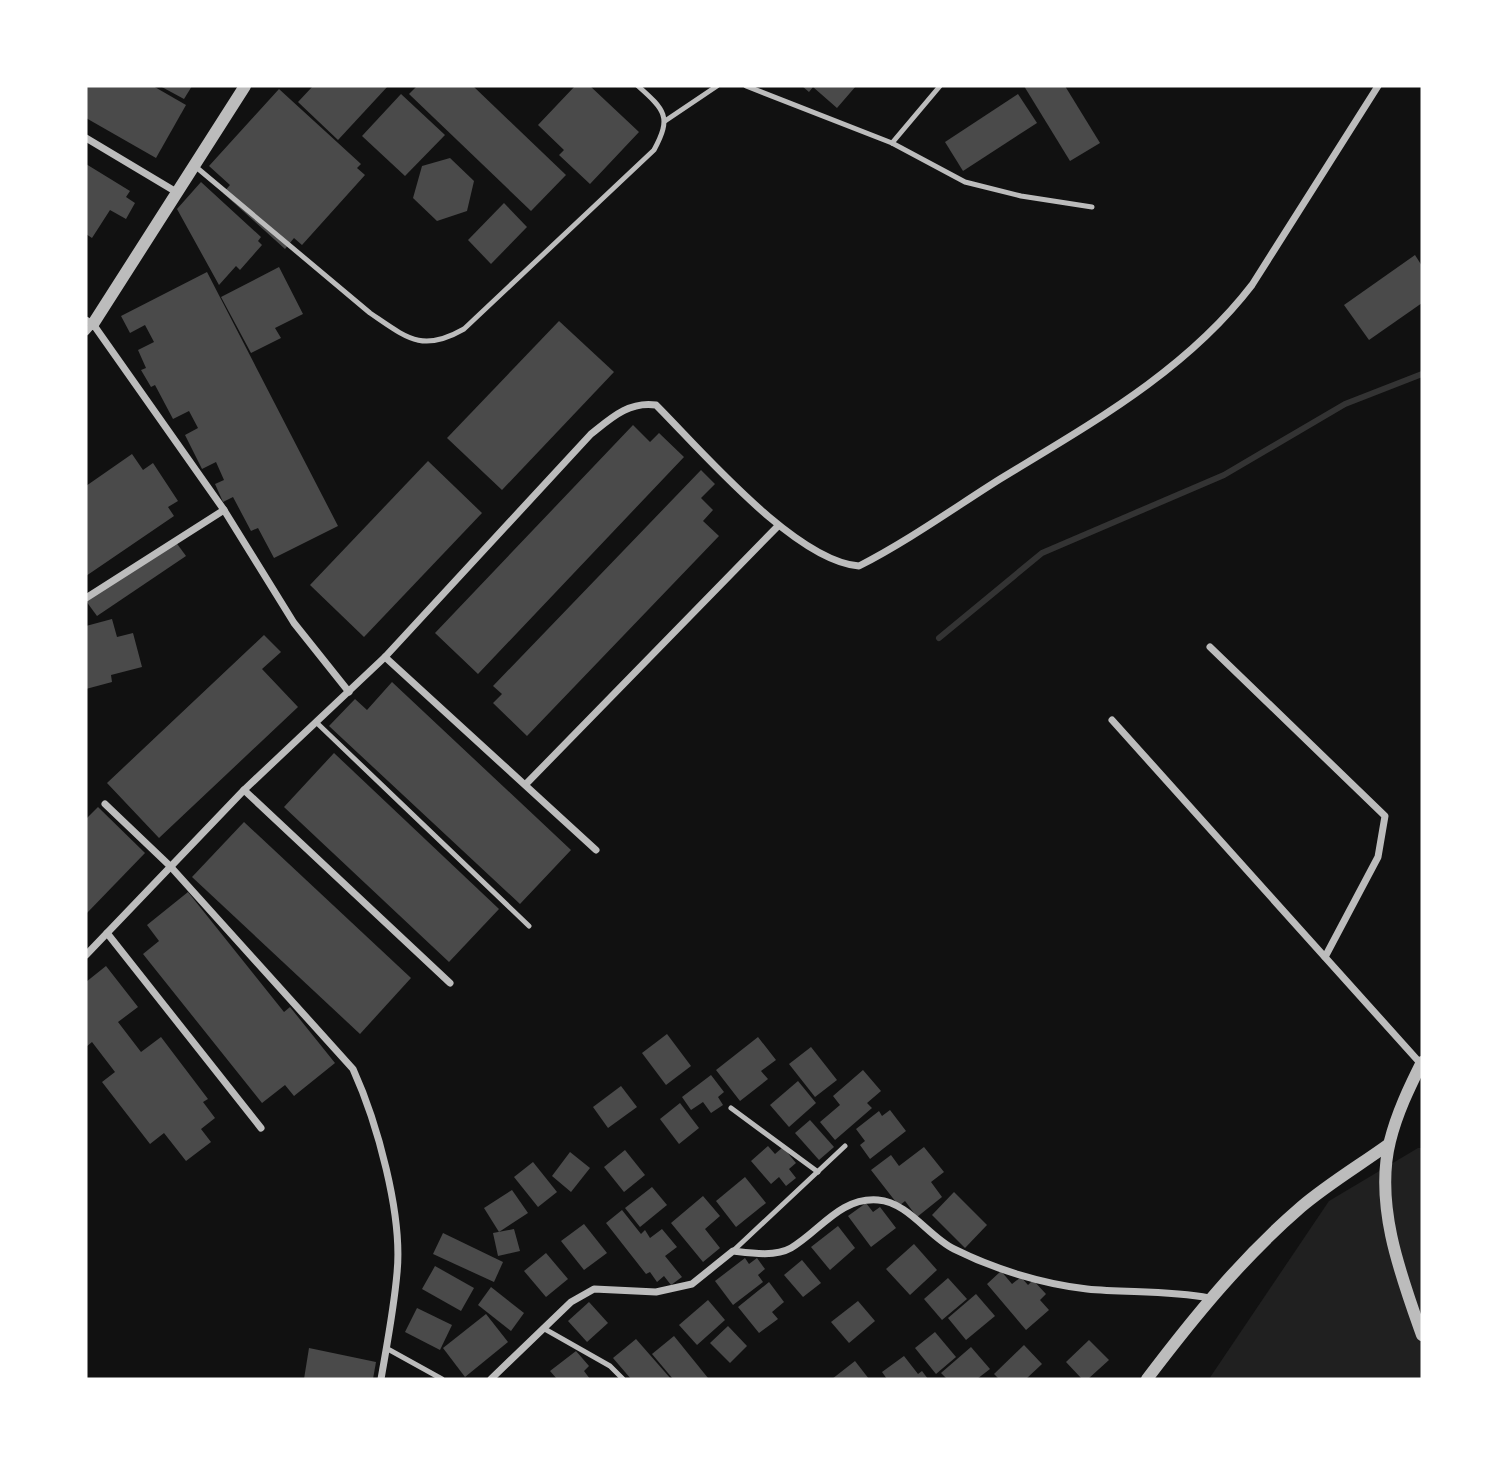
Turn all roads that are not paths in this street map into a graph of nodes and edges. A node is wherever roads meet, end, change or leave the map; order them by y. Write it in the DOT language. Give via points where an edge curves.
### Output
graph roads {
  1 [pos="246,86"];
  2 [pos="638,86"];
  3 [pos="717,86"];
  4 [pos="746,86"];
  5 [pos="940,86"];
  6 [pos="1378,86"];
  7 [pos="665,121"];
  8 [pos="86,138"];
  9 [pos="892,143"];
  10 [pos="196,167"];
  11 [pos="178,193"];
  12 [pos="1092,207"];
  13 [pos="88,325"];
  14 [pos="225,509"];
  15 [pos="777,527"];
  16 [pos="86,598"];
  17 [pos="1210,647"];
  18 [pos="385,657"];
  19 [pos="349,692"];
  20 [pos="1112,720"];
  21 [pos="318,724"];
  22 [pos="526,784"];
  23 [pos="244,790"];
  24 [pos="105,804"];
  25 [pos="596,850"];
  26 [pos="170,866"];
  27 [pos="529,926"];
  28 [pos="107,933"];
  29 [pos="86,955"];
  30 [pos="1325,957"];
  31 [pos="450,983"];
  32 [pos="1422,1063"];
  33 [pos="731,1108"];
  34 [pos="261,1128"];
  35 [pos="1389,1144"];
  36 [pos="845,1146"];
  37 [pos="818,1171"];
  38 [pos="733,1251"];
  39 [pos="1209,1298"];
  40 [pos="544,1328"];
  41 [pos="1422,1335"];
  42 [pos="386,1348"];
  43 [pos="382,1379"];
  44 [pos="442,1379"];
  45 [pos="491,1379"];
  46 [pos="623,1379"];
  47 [pos="1147,1379"];
  1 -- 10 [label="street"];
  2 -- 7 [label="lane" via="658,104"];
  3 -- 7 [label="lane"];
  4 -- 9 [label="lane"];
  5 -- 9 [label="lane"];
  6 -- 15 [label="street" via="1252,285 1229,315 1172,368 859,566 845,565"];
  7 -- 10 [label="lane" via="664,131 647,157 464,329 442,341 421,342 370,313"];
  8 -- 11 [label="street"];
  9 -- 12 [label="lane" via="965,182"];
  10 -- 11 [label="street"];
  11 -- 13 [label="street"];
  13 -- 14 [label="street"];
  14 -- 16 [label="street"];
  14 -- 19 [label="street" via="294,623"];
  15 -- 18 [label="street" via="656,405 631,406 591,434"];
  15 -- 22 [label="street"];
  17 -- 30 [label="street" via="1385,816 1378,858"];
  18 -- 19 [label="street"];
  18 -- 22 [label="street"];
  19 -- 21 [label="street"];
  20 -- 30 [label="street"];
  21 -- 23 [label="street"];
  21 -- 27 [label="lane"];
  22 -- 25 [label="street"];
  23 -- 26 [label="street"];
  23 -- 31 [label="street"];
  24 -- 26 [label="street"];
  26 -- 28 [label="street"];
  26 -- 42 [label="street" via="354,1069 363,1089 398,1231"];
  28 -- 29 [label="street"];
  28 -- 34 [label="street"];
  30 -- 32 [label="street"];
  32 -- 35 [label="street" via="1399,1109"];
  33 -- 37 [label="lane"];
  35 -- 39 [label="street" via="1303,1206"];
  35 -- 41 [label="street" via="1385,1179 1390,1223"];
  36 -- 37 [label="lane"];
  37 -- 38 [label="lane"];
  38 -- 39 [label="street" via="758,1254 789,1249 843,1207 878,1200 917,1220 951,1248 1041,1281"];
  38 -- 40 [label="street" via="692,1284 656,1292 594,1289 571,1302"];
  39 -- 47 [label="street"];
  40 -- 45 [label="street"];
  40 -- 46 [label="lane" via="610,1366"];
  42 -- 43 [label="street"];
  42 -- 44 [label="lane"];
}
